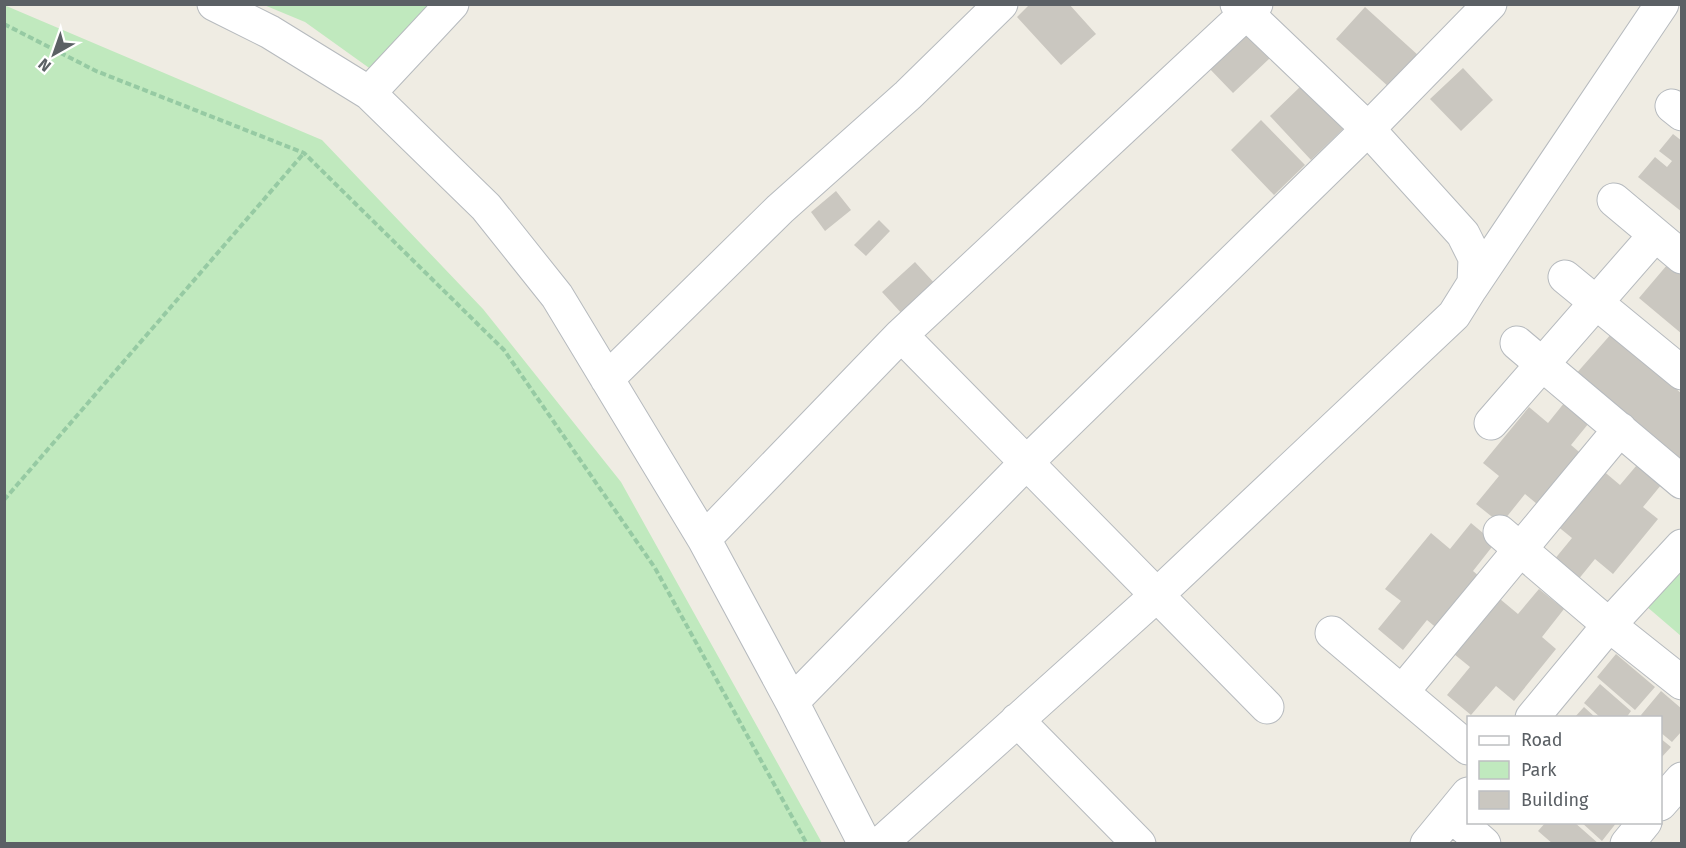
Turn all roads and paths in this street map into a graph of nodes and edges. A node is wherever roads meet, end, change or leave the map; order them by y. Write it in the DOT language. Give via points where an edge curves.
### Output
graph roads {
  1 [pos="214,4"];
  2 [pos="452,4"];
  3 [pos="1001,4"];
  4 [pos="1490,4"];
  5 [pos="1662,4"];
  6 [pos="1247,8"];
  7 [pos="4,24"];
  8 [pos="369,93"];
  9 [pos="1368,129"];
  10 [pos="304,153"];
  11 [pos="1614,200"];
  12 [pos="1655,235"];
  13 [pos="1682,257"];
  14 [pos="1564,277"];
  15 [pos="1462,302"];
  16 [pos="1597,303"];
  17 [pos="901,335"];
  18 [pos="1517,343"];
  19 [pos="1541,364"];
  20 [pos="1682,373"];
  21 [pos="608,379"];
  22 [pos="1491,423"];
  23 [pos="1620,429"];
  24 [pos="1026,463"];
  25 [pos="1682,482"];
  26 [pos="4,500"];
  27 [pos="704,539"];
  28 [pos="1510,541"];
  29 [pos="1682,546"];
  30 [pos="1157,595"];
  31 [pos="1609,625"];
  32 [pos="1332,633"];
  33 [pos="1682,683"];
  34 [pos="1402,692"];
  35 [pos="792,702"];
  36 [pos="1267,707"];
  37 [pos="1533,716"];
  38 [pos="1017,720"];
  39 [pos="1467,747"];
  40 [pos="1682,778"];
  41 [pos="1662,802"];
  42 [pos="1460,805"];
  43 [pos="1472,824"];
  44 [pos="1643,824"];
  45 [pos="807,843"];
  46 [pos="865,843"];
  47 [pos="880,843"];
  48 [pos="1139,843"];
  49 [pos="1427,843"];
  50 [pos="1484,843"];
  51 [pos="1627,843"];
  1 -- 8 [label="street" via="270,32"];
  2 -- 8 [label="street"];
  3 -- 21 [label="street" via="908,95 780,209"];
  4 -- 9 [label="street"];
  5 -- 15 [label="street"];
  6 -- 9 [label="street"];
  6 -- 17 [label="street"];
  7 -- 10 [label="path" via="96,71"];
  8 -- 21 [label="street" via="486,207 557,296"];
  9 -- 15 [label="street" via="1463,234 1475,258 1475,267 1474,283"];
  9 -- 24 [label="street"];
  10 -- 26 [label="path"];
  10 -- 45 [label="path" via="504,350 655,568"];
  11 -- 12 [label="street"];
  12 -- 13 [label="street"];
  12 -- 16 [label="street"];
  14 -- 16 [label="street"];
  15 -- 30 [label="street" via="1454,315"];
  16 -- 19 [label="street"];
  16 -- 20 [label="street"];
  17 -- 24 [label="street"];
  17 -- 27 [label="street"];
  18 -- 19 [label="street"];
  19 -- 22 [label="street"];
  19 -- 23 [label="street"];
  21 -- 27 [label="street"];
  23 -- 25 [label="street"];
  23 -- 28 [label="street"];
  24 -- 30 [label="street"];
  24 -- 35 [label="street"];
  27 -- 35 [label="street"];
  28 -- 31 [label="street"];
  28 -- 34 [label="street"];
  29 -- 31 [label="street"];
  30 -- 36 [label="street"];
  30 -- 38 [label="street"];
  31 -- 33 [label="street"];
  31 -- 37 [label="street"];
  32 -- 34 [label="street"];
  34 -- 39 [label="street"];
  35 -- 46 [label="street"];
  38 -- 47 [label="street"];
  38 -- 48 [label="street"];
  40 -- 41 [label="street"];
  42 -- 49 [label="street"];
  43 -- 50 [label="street"];
  44 -- 51 [label="street"];
}
